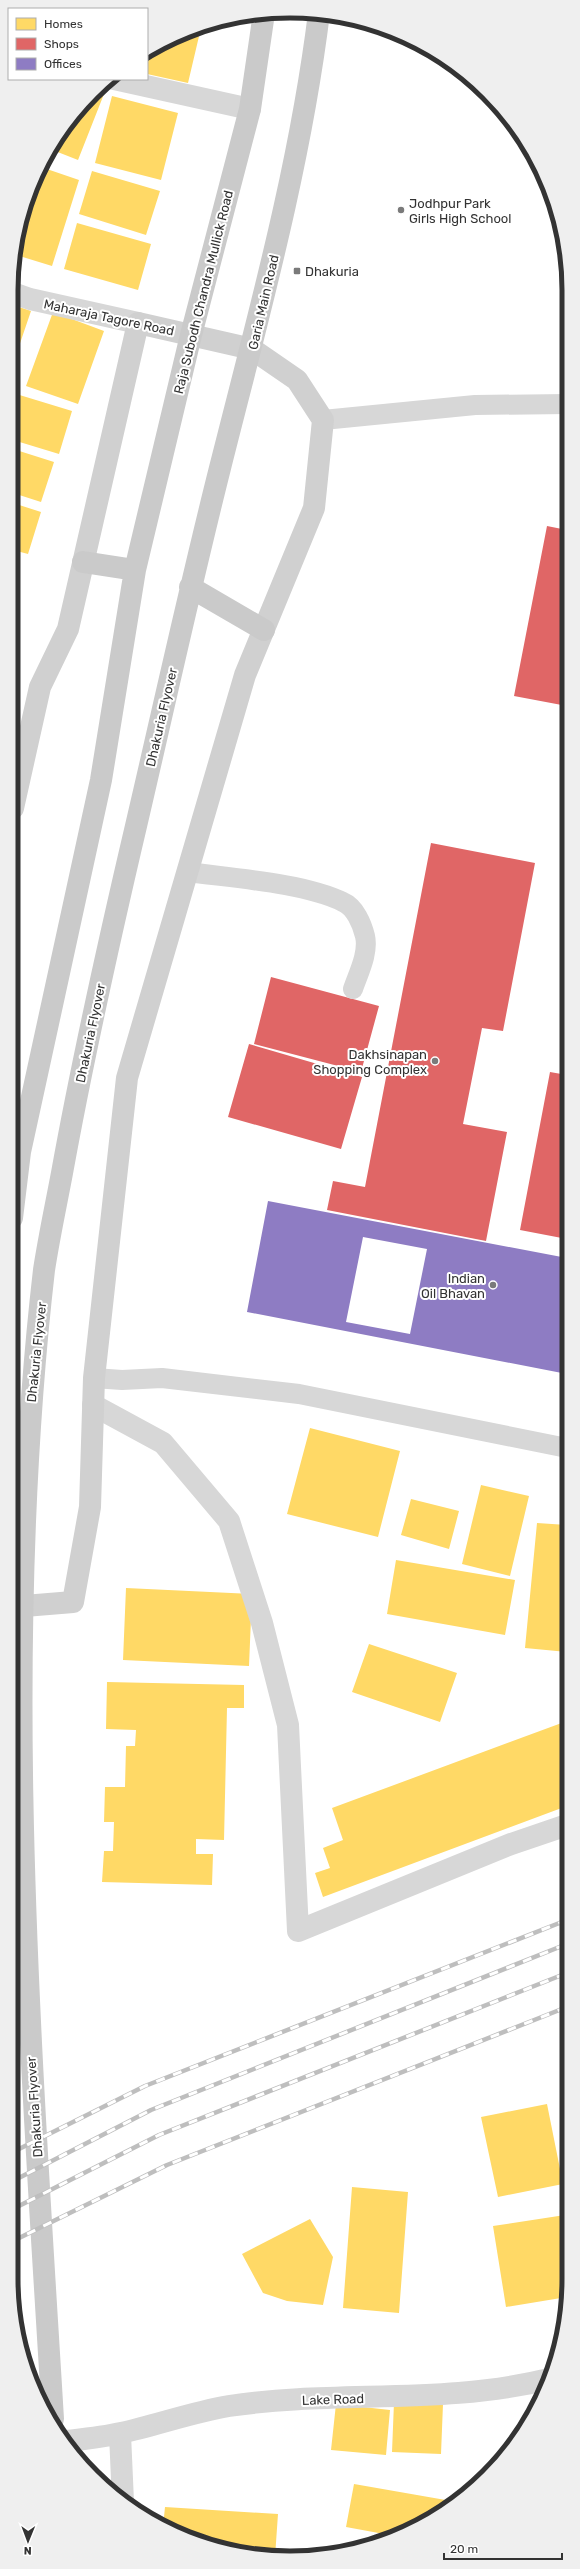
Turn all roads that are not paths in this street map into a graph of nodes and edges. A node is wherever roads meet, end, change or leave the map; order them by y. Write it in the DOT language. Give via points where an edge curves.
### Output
graph roads {
  1 [pos="263,19"];
  2 [pos="318,20"];
  3 [pos="119,80"];
  4 [pos="250,109"];
  5 [pos="18,295"];
  6 [pos="138,323"];
  7 [pos="191,335"];
  8 [pos="252,349"];
  9 [pos="562,404"];
  10 [pos="323,420"];
  11 [pos="84,562"];
  12 [pos="135,570"];
  13 [pos="190,587"];
  14 [pos="264,630"];
  15 [pos="18,786"];
  16 [pos="188,872"];
  17 [pos="353,989"];
  18 [pos="18,1168"];
  19 [pos="94,1378"];
  20 [pos="93,1406"];
  21 [pos="562,1447"];
  22 [pos="18,1607"];
  23 [pos="18,1682"];
  24 [pos="18,1792"];
  25 [pos="562,1827"];
  26 [pos="542,2381"];
  27 [pos="53,2412"];
  28 [pos="120,2434"];
  29 [pos="71,2440"];
  30 [pos="122,2493"];
  1 -- 4 [label="main road, Raja Subodh Chandra Mullick Road"];
  2 -- 8 [label="main road, Garia Main Road" via="289,184"];
  3 -- 4 [label="street"];
  4 -- 7 [label="main road, Raja Subodh Chandra Mullick Road"];
  5 -- 6 [label="street, Maharaja Tagore Road"];
  6 -- 7 [label="street, Maharaja Tagore Road"];
  6 -- 11 [label="street"];
  7 -- 8 [label="street, Maharaja Tagore Road"];
  7 -- 12 [label="main road, Raja Subodh Chandra Mullick Road"];
  8 -- 10 [label="street" via="297,380"];
  8 -- 13 [label="main road, Garia Main Road"];
  9 -- 10 [label="lane" via="475,405"];
  10 -- 14 [label="street" via="314,508"];
  11 -- 12 [label="main road"];
  11 -- 15 [label="street" via="68,629 40,688"];
  12 -- 18 [label="main road" via="101,780"];
  13 -- 14 [label="main road"];
  13 -- 23 [label="main road, Dhakuria Flyover" via="104,961 44,1269 20,1527"];
  14 -- 16 [label="street" via="245,675"];
  16 -- 17 [label="lane" via="301,889 344,902 355,912 366,938 365,951"];
  16 -- 19 [label="street" via="127,1078"];
  19 -- 20 [label="street"];
  19 -- 21 [label="lane" via="162,1378 299,1394"];
  20 -- 22 [label="street" via="90,1507 73,1602"];
  20 -- 25 [label="street" via="163,1443 229,1521 262,1623 288,1725 298,1931 511,1844"];
  24 -- 27 [label="main road, Dhakuria Flyover" via="22,1918"];
  26 -- 28 [label="street, Lake Road" via="527,2385 425,2396 302,2400 229,2406"];
  28 -- 29 [label="street, Lake Road"];
  28 -- 30 [label="street"];
}
